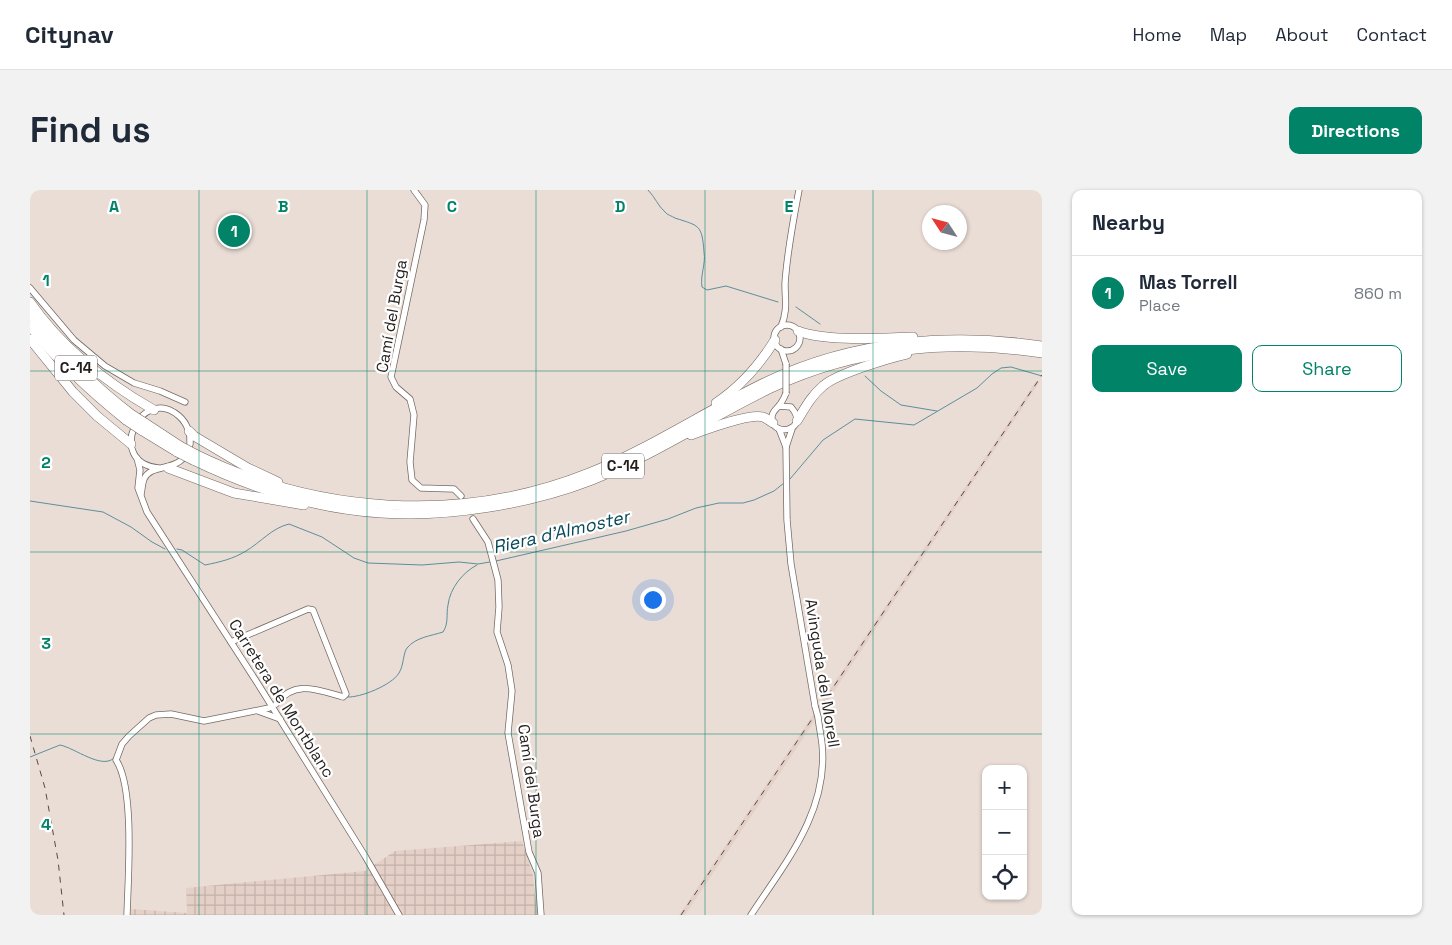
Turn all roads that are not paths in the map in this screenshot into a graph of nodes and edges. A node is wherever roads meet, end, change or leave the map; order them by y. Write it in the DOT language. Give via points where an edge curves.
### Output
graph roads {
  1 [pos="414,190"];
  2 [pos="799,190"];
  3 [pos="30,288"];
  4 [pos="30,302"];
  5 [pos="30,314"];
  6 [pos="786,314"];
  7 [pos="30,326"];
  8 [pos="781,327"];
  9 [pos="796,329"];
  10 [pos="30,338"];
  11 [pos="775,340"];
  12 [pos="985,340"];
  13 [pos="1042,346"];
  14 [pos="781,349"];
  15 [pos="791,350"];
  16 [pos="1042,354"];
  17 [pos="786,364"];
  18 [pos="786,393"];
  19 [pos="185,402"];
  20 [pos="780,406"];
  21 [pos="791,407"];
  22 [pos="154,410"];
  23 [pos="128,417"];
  24 [pos="794,425"];
  25 [pos="776,426"];
  26 [pos="189,431"];
  27 [pos="131,444"];
  28 [pos="786,447"];
  29 [pos="194,457"];
  30 [pos="138,458"];
  31 [pos="163,468"];
  32 [pos="589,477"];
  33 [pos="140,496"];
  34 [pos="461,496"];
  35 [pos="388,506"];
  36 [pos="381,513"];
  37 [pos="473,519"];
  38 [pos="231,642"];
  39 [pos="276,704"];
  40 [pos="269,708"];
  41 [pos="256,710"];
  42 [pos="280,719"];
  43 [pos="127,915"];
  44 [pos="399,915"];
  45 [pos="541,915"];
  46 [pos="751,915"];
  1 -- 34 [label="street, Camí del Burga" via="425,205 424,220 391,377 396,387 410,399 414,415 410,462 412,480 421,488 454,490"];
  2 -- 6 [label="street" via="785,284"];
  3 -- 19 [label="street" via="74,340 105,366 134,383"];
  4 -- 22 [label="highway" via="63,343 96,373"];
  5 -- 23 [label="highway, C-14" via="74,366"];
  6 -- 8 [label="street"];
  6 -- 9 [label="street"];
  7 -- 23 [label="highway, C-14" via="70,372 95,395"];
  8 -- 9 [label="street" via="787,325"];
  8 -- 11 [label="street"];
  9 -- 12 [label="highway" via="814,336 932,336"];
  9 -- 15 [label="street" via="799,342"];
  10 -- 27 [label="highway" via="73,392"];
  11 -- 14 [label="street"];
  11 -- 32 [label="highway" via="742,382 718,402"];
  12 -- 13 [label="highway, C-14"];
  12 -- 32 [label="highway, C-14" via="933,340 876,346 802,367 768,381"];
  14 -- 15 [label="street"];
  14 -- 17 [label="street"];
  15 -- 17 [label="street"];
  16 -- 24 [label="highway" via="934,350 904,355 843,374 824,385 810,399"];
  16 -- 32 [label="highway, C-14" via="986,347 934,346 840,362 772,388 634,461"];
  17 -- 18 [label="street, bridge"];
  18 -- 20 [label="street"];
  18 -- 21 [label="street"];
  20 -- 21 [label="street"];
  20 -- 25 [label="street" via="772,417"];
  21 -- 24 [label="street" via="797,413"];
  22 -- 26 [label="street" via="175,413"];
  22 -- 27 [label="street" via="138,420 132,431"];
  23 -- 29 [label="highway, C-14, bridge"];
  24 -- 25 [label="street" via="785,431"];
  24 -- 28 [label="street, Avinguda del Morell"];
  25 -- 28 [label="street, Avinguda del Morell"];
  25 -- 32 [label="highway" via="763,417 753,417 706,429 635,464"];
  26 -- 31 [label="street" via="190,444 184,456 174,465"];
  26 -- 35 [label="highway" via="248,468 279,482"];
  27 -- 30 [label="street"];
  28 -- 46 [label="street, Avinguda del Morell, bridge" via="786,520 791,564 818,717 822,759 820,784 805,832"];
  29 -- 35 [label="highway, C-14" via="306,494"];
  29 -- 36 [label="highway, C-14" via="220,473 304,501"];
  30 -- 31 [label="street" via="147,465"];
  30 -- 33 [label="street"];
  31 -- 33 [label="street" via="147,474"];
  31 -- 36 [label="highway" via="234,493 346,512"];
  32 -- 35 [label="highway, C-14" via="504,498"];
  32 -- 36 [label="highway, C-14" via="548,494 506,504 424,513"];
  33 -- 38 [label="street, Carretera de Montblanc" via="152,521"];
  37 -- 45 [label="street, Camí del Burga" via="488,542 498,580 500,607 497,632 508,665 512,691 508,733 528,852 538,873"];
  38 -- 39 [label="street" via="308,609 313,610 346,694 342,697 317,689 300,688 286,693"];
  38 -- 42 [label="street, Carretera de Montblanc"];
  40 -- 41 [label="street"];
  41 -- 42 [label="street"];
  41 -- 43 [label="street" via="204,722 171,714 156,715 133,731 122,744 116,760 123,776 128,810"];
  42 -- 44 [label="street, Carretera de Montblanc"];
}
